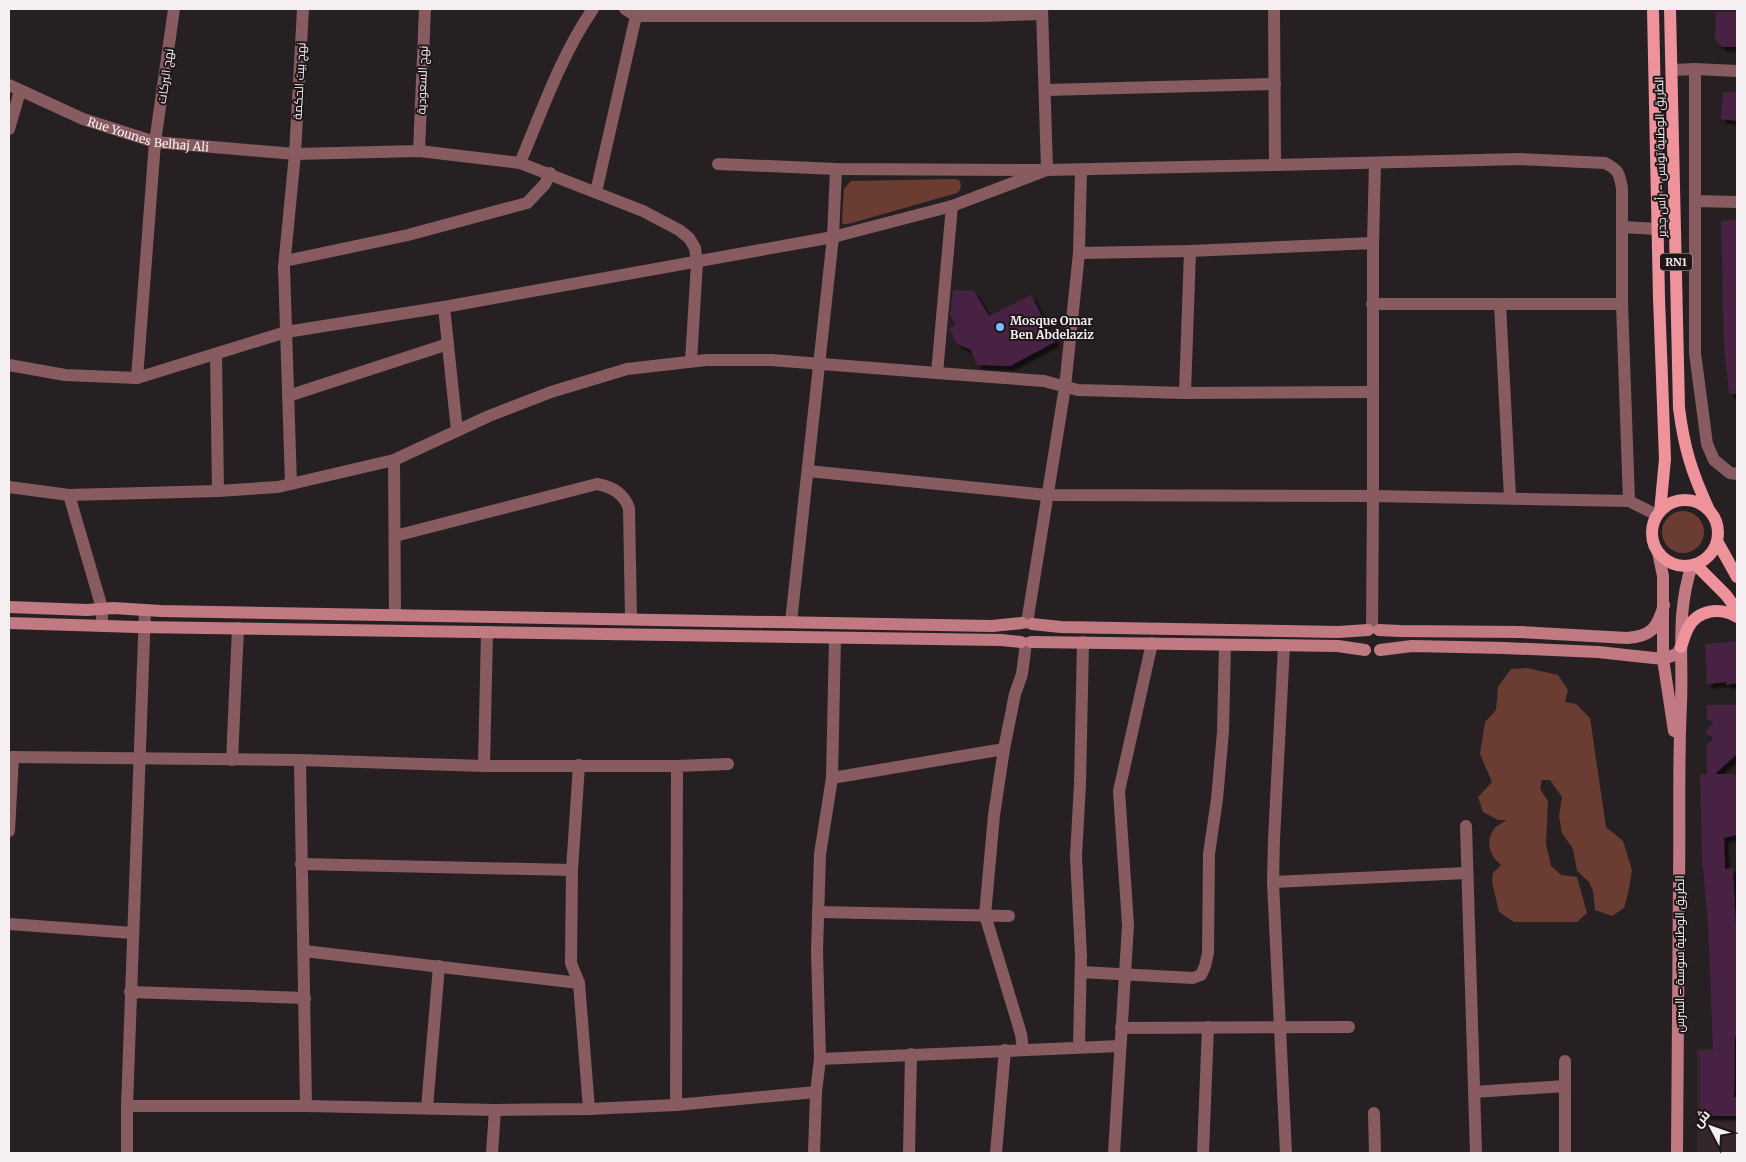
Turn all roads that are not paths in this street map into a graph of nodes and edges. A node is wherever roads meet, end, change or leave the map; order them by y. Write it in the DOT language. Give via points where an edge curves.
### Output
graph roads {
  1 [pos="174,9"];
  2 [pos="303,9"];
  3 [pos="425,9"];
  4 [pos="594,9"];
  5 [pos="625,9"];
  6 [pos="1274,9"];
  7 [pos="1653,9"];
  8 [pos="1670,9"];
  9 [pos="1042,11"];
  10 [pos="982,12"];
  11 [pos="636,16"];
  12 [pos="1695,69"];
  13 [pos="1672,70"];
  14 [pos="1737,71"];
  15 [pos="1275,84"];
  16 [pos="14,88"];
  17 [pos="1046,90"];
  18 [pos="9,128"];
  19 [pos="155,142"];
  20 [pos="419,151"];
  21 [pos="295,154"];
  22 [pos="1375,162"];
  23 [pos="520,163"];
  24 [pos="718,164"];
  25 [pos="1275,166"];
  26 [pos="836,169"];
  27 [pos="1047,170"];
  28 [pos="1080,170"];
  29 [pos="550,173"];
  30 [pos="596,192"];
  31 [pos="1737,202"];
  32 [pos="952,206"];
  33 [pos="1695,206"];
  34 [pos="1674,212"];
  35 [pos="1622,228"];
  36 [pos="1658,229"];
  37 [pos="833,237"];
  38 [pos="1373,243"];
  39 [pos="1190,250"];
  40 [pos="1079,253"];
  41 [pos="285,261"];
  42 [pos="697,263"];
  43 [pos="1372,304"];
  44 [pos="1500,304"];
  45 [pos="1622,304"];
  46 [pos="444,307"];
  47 [pos="286,332"];
  48 [pos="448,344"];
  49 [pos="1696,353"];
  50 [pos="216,354"];
  51 [pos="1677,355"];
  52 [pos="691,361"];
  53 [pos="818,364"];
  54 [pos="9,365"];
  55 [pos="937,373"];
  56 [pos="137,378"];
  57 [pos="1065,387"];
  58 [pos="1373,392"];
  59 [pos="1186,393"];
  60 [pos="288,396"];
  61 [pos="457,431"];
  62 [pos="394,460"];
  63 [pos="808,471"];
  64 [pos="1737,474"];
  65 [pos="290,484"];
  66 [pos="9,487"];
  67 [pos="218,491"];
  68 [pos="69,495"];
  69 [pos="1047,495"];
  70 [pos="1372,496"];
  71 [pos="1510,498"];
  72 [pos="1629,501"];
  73 [pos="1709,510"];
  74 [pos="1658,514"];
  75 [pos="395,536"];
  76 [pos="1717,541"];
  77 [pos="1658,552"];
  78 [pos="1693,565"];
  79 [pos="1737,577"];
  80 [pos="1664,605"];
  81 [pos="9,607"];
  82 [pos="102,608"];
  83 [pos="145,610"];
  84 [pos="1737,610"];
  85 [pos="395,615"];
  86 [pos="1737,616"];
  87 [pos="631,619"];
  88 [pos="791,622"];
  89 [pos="9,623"];
  90 [pos="1027,623"];
  91 [pos="102,626"];
  92 [pos="144,627"];
  93 [pos="238,628"];
  94 [pos="1373,629"];
  95 [pos="487,632"];
  96 [pos="835,638"];
  97 [pos="1083,642"];
  98 [pos="1026,643"];
  99 [pos="1152,644"];
  100 [pos="1224,645"];
  101 [pos="1284,646"];
  102 [pos="1681,647"];
  103 [pos="1366,650"];
  104 [pos="1380,650"];
  105 [pos="1663,659"];
  106 [pos="1004,749"];
  107 [pos="1678,755"];
  108 [pos="11,757"];
  109 [pos="139,759"];
  110 [pos="232,760"];
  111 [pos="300,760"];
  112 [pos="728,764"];
  113 [pos="579,765"];
  114 [pos="484,766"];
  115 [pos="677,766"];
  116 [pos="832,778"];
  117 [pos="1466,826"];
  118 [pos="9,831"];
  119 [pos="301,864"];
  120 [pos="572,870"];
  121 [pos="1467,873"];
  122 [pos="1274,882"];
  123 [pos="818,912"];
  124 [pos="985,915"];
  125 [pos="1009,916"];
  126 [pos="9,924"];
  127 [pos="133,933"];
  128 [pos="304,951"];
  129 [pos="439,966"];
  130 [pos="1081,972"];
  131 [pos="1124,975"];
  132 [pos="579,983"];
  133 [pos="130,992"];
  134 [pos="305,998"];
  135 [pos="1281,1027"];
  136 [pos="1350,1027"];
  137 [pos="1121,1028"];
  138 [pos="1208,1028"];
  139 [pos="1120,1046"];
  140 [pos="1079,1047"];
  141 [pos="1005,1050"];
  142 [pos="1023,1050"];
  143 [pos="911,1054"];
  144 [pos="820,1059"];
  145 [pos="1564,1061"];
  146 [pos="1564,1086"];
  147 [pos="816,1092"];
  148 [pos="1474,1092"];
  149 [pos="676,1105"];
  150 [pos="127,1106"];
  151 [pos="306,1106"];
  152 [pos="427,1108"];
  153 [pos="589,1109"];
  154 [pos="494,1110"];
  155 [pos="1374,1113"];
  156 [pos="127,1153"];
  157 [pos="492,1153"];
  158 [pos="814,1153"];
  159 [pos="909,1153"];
  160 [pos="996,1153"];
  161 [pos="1114,1153"];
  162 [pos="1204,1153"];
  163 [pos="1286,1153"];
  164 [pos="1375,1153"];
  165 [pos="1476,1153"];
  166 [pos="1565,1153"];
  167 [pos="1677,1153"];
  1 -- 19 [label="street, نهج البركات"];
  2 -- 21 [label="street, نهج بيت الحكمة"];
  3 -- 20 [label="street, نهج السعودية"];
  4 -- 23 [label="street" via="576,36"];
  5 -- 11 [label="street"];
  6 -- 15 [label="street"];
  7 -- 36 [label="main road, الطريق الوطنية تونس - رأس جدير / RN1"];
  8 -- 13 [label="main road, الطريق الوطنية تونس - رأس جدير / RN1"];
  9 -- 10 [label="street"];
  9 -- 17 [label="street"];
  10 -- 11 [label="street"];
  11 -- 30 [label="street"];
  12 -- 13 [label="street"];
  12 -- 14 [label="street"];
  12 -- 33 [label="street"];
  13 -- 34 [label="main road, الطريق الوطنية تونس - رأس جدير / RN1"];
  15 -- 17 [label="street"];
  15 -- 25 [label="street"];
  16 -- 18 [label="street"];
  16 -- 19 [label="street, Rue Younes Belhaj Ali" via="83,119"];
  17 -- 27 [label="street"];
  19 -- 21 [label="street, Rue Younes Belhaj Ali"];
  19 -- 56 [label="street, نهج البركات"];
  20 -- 21 [label="street, Rue Younes Belhaj Ali"];
  20 -- 23 [label="street, Rue Younes Belhaj Ali"];
  21 -- 41 [label="street, نهج بيت الحكمة"];
  22 -- 25 [label="street"];
  22 -- 35 [label="street" via="1521,159 1605,163 1619,174"];
  22 -- 38 [label="street"];
  23 -- 29 [label="street, Rue Younes Belhaj Ali"];
  24 -- 26 [label="street"];
  25 -- 28 [label="street"];
  26 -- 27 [label="street"];
  26 -- 37 [label="street"];
  27 -- 28 [label="street"];
  27 -- 32 [label="street"];
  28 -- 40 [label="street"];
  29 -- 30 [label="street, Rue Younes Belhaj Ali"];
  29 -- 41 [label="street" via="545,184 527,203 408,235"];
  30 -- 42 [label="street, Rue Younes Belhaj Ali" via="679,230 689,238"];
  31 -- 33 [label="street"];
  32 -- 37 [label="street"];
  32 -- 55 [label="street"];
  33 -- 34 [label="street"];
  33 -- 49 [label="street"];
  34 -- 51 [label="main road, الطريق الوطنية تونس - رأس جدير / RN1"];
  35 -- 36 [label="street"];
  35 -- 45 [label="street"];
  36 -- 74 [label="main road, الطريق الوطنية تونس - رأس جدير / RN1" via="1665,459"];
  37 -- 42 [label="street"];
  37 -- 53 [label="street"];
  38 -- 39 [label="street"];
  38 -- 43 [label="street"];
  39 -- 40 [label="street"];
  39 -- 59 [label="street"];
  40 -- 57 [label="street"];
  41 -- 47 [label="street, نهج بيت الحكمة"];
  42 -- 46 [label="street"];
  42 -- 52 [label="street"];
  43 -- 44 [label="street"];
  43 -- 58 [label="street"];
  44 -- 45 [label="street"];
  44 -- 71 [label="street"];
  45 -- 72 [label="street"];
  46 -- 47 [label="street"];
  46 -- 48 [label="street"];
  47 -- 50 [label="street"];
  47 -- 60 [label="street, نهج بيت الحكمة"];
  48 -- 60 [label="street"];
  48 -- 61 [label="street"];
  49 -- 51 [label="street"];
  49 -- 64 [label="street" via="1707,444 1714,460 1730,473"];
  50 -- 56 [label="street"];
  50 -- 67 [label="street"];
  51 -- 73 [label="main road, الطريق الوطنية تونس - رأس جدير / RN1" via="1683,439"];
  52 -- 53 [label="street" via="736,359"];
  52 -- 61 [label="street" via="627,369 551,392"];
  53 -- 55 [label="street"];
  53 -- 63 [label="street"];
  54 -- 56 [label="street" via="65,375"];
  55 -- 57 [label="street" via="1044,382"];
  57 -- 59 [label="street"];
  57 -- 69 [label="street"];
  58 -- 59 [label="street"];
  58 -- 70 [label="street"];
  60 -- 65 [label="street, نهج بيت الحكمة"];
  61 -- 62 [label="street"];
  62 -- 65 [label="street"];
  62 -- 75 [label="street"];
  63 -- 69 [label="street"];
  63 -- 88 [label="street"];
  65 -- 67 [label="street"];
  66 -- 68 [label="street"];
  67 -- 68 [label="street"];
  68 -- 82 [label="street"];
  69 -- 70 [label="street"];
  69 -- 90 [label="street"];
  70 -- 71 [label="street"];
  70 -- 94 [label="street"];
  71 -- 72 [label="street"];
  72 -- 74 [label="street"];
  73 -- 74 [label="main road" via="1700,503 1678,500"];
  73 -- 76 [label="main road, RN1" via="1718,530"];
  74 -- 77 [label="main road, RN1" via="1652,534"];
  75 -- 85 [label="street"];
  75 -- 87 [label="street" via="597,484 609,486 626,500 629,508"];
  76 -- 78 [label="main road" via="1705,559"];
  76 -- 79 [label="main road, RN1"];
  77 -- 78 [label="main road" via="1673,564"];
  77 -- 80 [label="main road, الطريق الوطنية سوسة - السرس"];
  78 -- 84 [label="main road" via="1726,595"];
  78 -- 102 [label="main road, الطريق الوطنية سوسة - السرس" via="1684,594"];
  80 -- 94 [label="main road" via="1658,623 1650,632 1627,638"];
  80 -- 105 [label="main road, الطريق الوطنية سوسة - السرس"];
  81 -- 82 [label="main road"];
  82 -- 83 [label="main road"];
  82 -- 91 [label="street"];
  83 -- 85 [label="main road"];
  83 -- 92 [label="street"];
  85 -- 87 [label="main road"];
  86 -- 102 [label="main road" via="1728,611 1713,610 1701,615 1688,627"];
  87 -- 88 [label="main road"];
  88 -- 90 [label="main road" via="992,626"];
  89 -- 91 [label="main road"];
  90 -- 94 [label="main road" via="1061,627 1338,632"];
  90 -- 98 [label="main road" via="1036,633 1034,640"];
  90 -- 98 [label="main road" via="1017,627 1015,633 1018,640"];
  91 -- 92 [label="main road"];
  92 -- 93 [label="main road"];
  92 -- 109 [label="street"];
  93 -- 95 [label="main road"];
  93 -- 110 [label="street"];
  94 -- 103 [label="main road" via="1365,632 1361,639"];
  94 -- 104 [label="main road" via="1382,632 1385,640"];
  95 -- 96 [label="main road"];
  95 -- 114 [label="street"];
  96 -- 98 [label="main road"];
  96 -- 116 [label="street"];
  97 -- 98 [label="main road"];
  97 -- 99 [label="main road"];
  97 -- 130 [label="street" via="1076,856"];
  98 -- 106 [label="street"];
  99 -- 100 [label="main road"];
  99 -- 131 [label="street" via="1119,790 1128,925"];
  100 -- 101 [label="main road"];
  100 -- 131 [label="street" via="1223,732 1209,854 1208,954 1205,966 1201,975 1193,978"];
  101 -- 103 [label="main road" via="1347,646"];
  101 -- 122 [label="street"];
  102 -- 105 [label="main road" via="1677,654"];
  102 -- 107 [label="main road, الطريق الوطنية سوسة - السرس"];
  103 -- 104 [label="main road"];
  104 -- 105 [label="main road" via="1401,646 1487,647 1598,652"];
  105 -- 107 [label="main road, الطريق الوطنية سوسة - السرس"];
  106 -- 116 [label="street"];
  106 -- 124 [label="street"];
  107 -- 167 [label="main road, الطريق الوطنية سوسة - السرس"];
  108 -- 109 [label="street"];
  108 -- 118 [label="street"];
  109 -- 110 [label="street"];
  109 -- 127 [label="street"];
  110 -- 111 [label="street"];
  111 -- 114 [label="street"];
  111 -- 119 [label="street"];
  112 -- 115 [label="street"];
  113 -- 114 [label="street"];
  113 -- 115 [label="street"];
  113 -- 120 [label="street"];
  115 -- 149 [label="street"];
  116 -- 123 [label="street" via="820,854"];
  117 -- 121 [label="street"];
  119 -- 120 [label="street"];
  119 -- 128 [label="street"];
  120 -- 132 [label="street" via="571,963"];
  121 -- 122 [label="street"];
  121 -- 148 [label="street"];
  122 -- 135 [label="street"];
  123 -- 124 [label="street"];
  123 -- 144 [label="street"];
  124 -- 125 [label="street"];
  124 -- 142 [label="street"];
  126 -- 127 [label="street"];
  127 -- 133 [label="street"];
  128 -- 129 [label="street"];
  128 -- 134 [label="street"];
  129 -- 132 [label="street"];
  129 -- 152 [label="street"];
  130 -- 131 [label="street"];
  130 -- 140 [label="street"];
  131 -- 137 [label="street"];
  132 -- 153 [label="street"];
  133 -- 134 [label="street"];
  133 -- 150 [label="street"];
  134 -- 151 [label="street"];
  135 -- 136 [label="street"];
  135 -- 138 [label="street"];
  135 -- 163 [label="street"];
  137 -- 138 [label="street"];
  137 -- 139 [label="street"];
  138 -- 162 [label="street"];
  139 -- 140 [label="street"];
  139 -- 161 [label="street"];
  140 -- 142 [label="street"];
  141 -- 142 [label="street"];
  141 -- 143 [label="street"];
  141 -- 160 [label="street"];
  143 -- 144 [label="street"];
  143 -- 159 [label="street"];
  144 -- 147 [label="street"];
  145 -- 146 [label="street"];
  146 -- 148 [label="street"];
  146 -- 166 [label="street"];
  147 -- 149 [label="street"];
  147 -- 158 [label="street"];
  148 -- 165 [label="street"];
  149 -- 153 [label="street"];
  150 -- 151 [label="street"];
  150 -- 156 [label="street"];
  151 -- 152 [label="street"];
  152 -- 154 [label="street"];
  153 -- 154 [label="street"];
  154 -- 157 [label="street"];
  155 -- 164 [label="street"];
}
